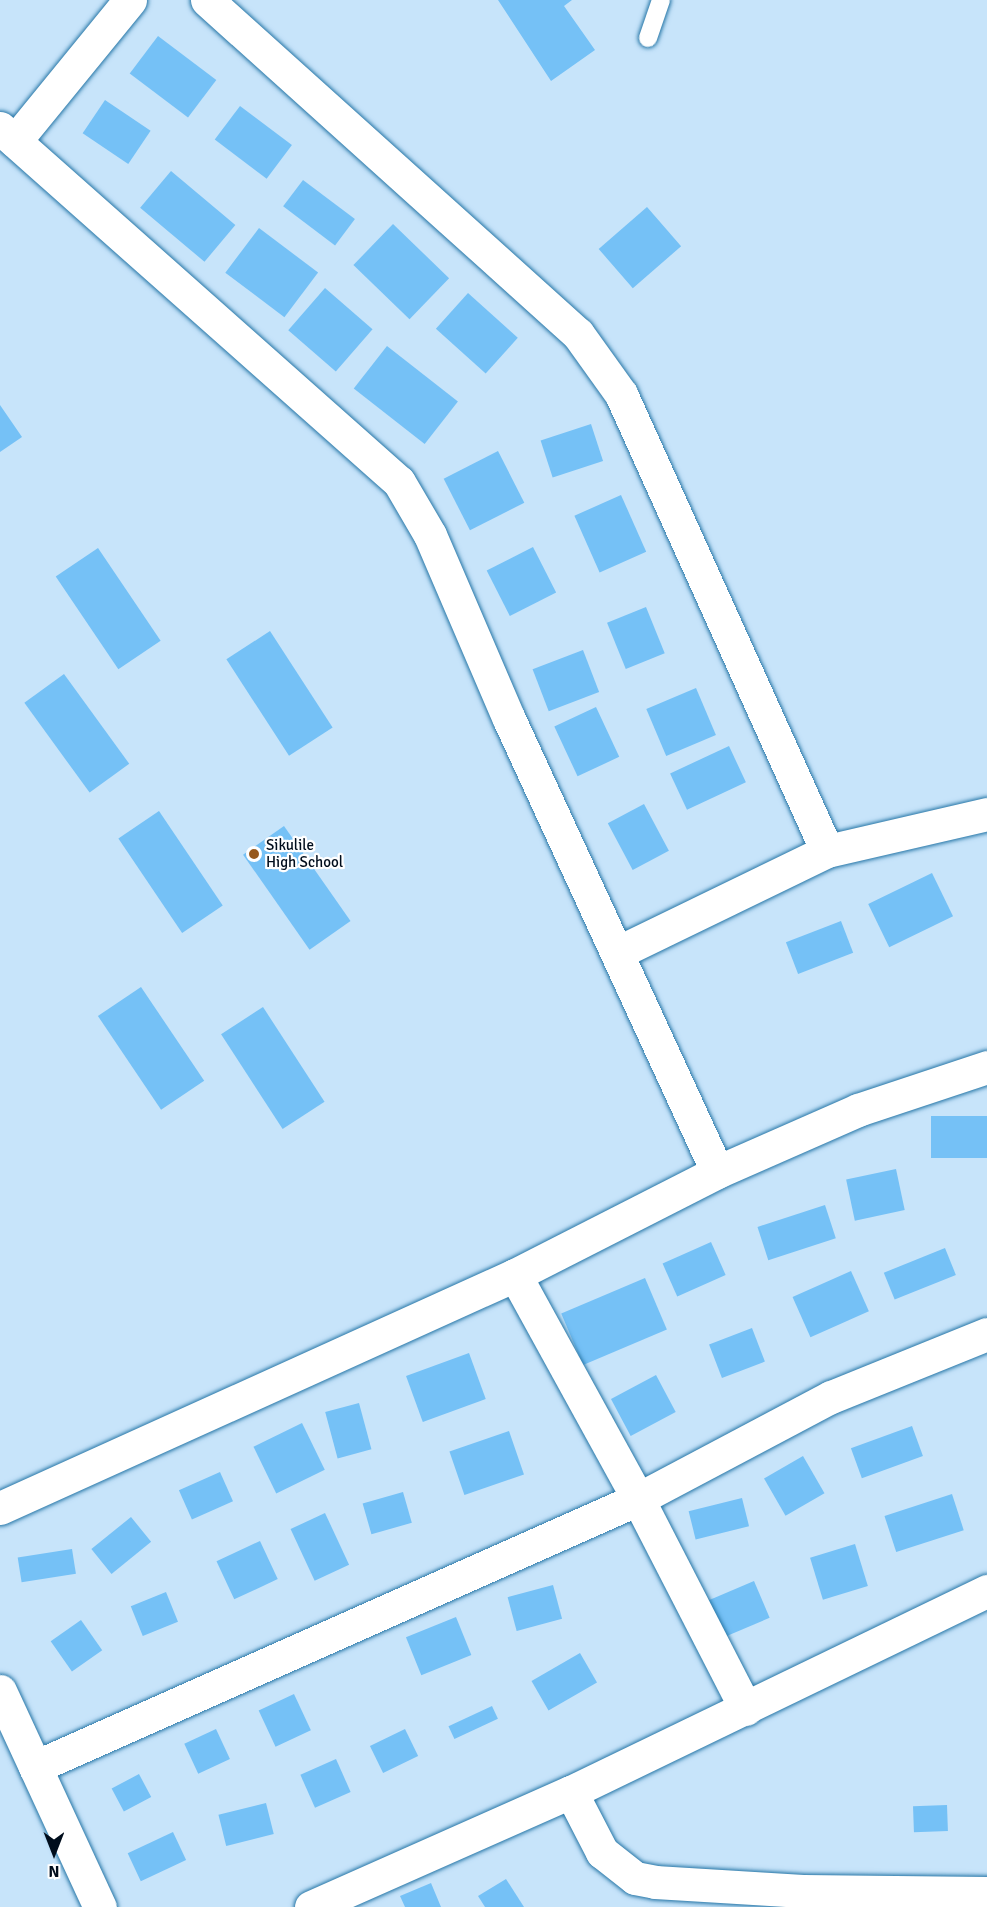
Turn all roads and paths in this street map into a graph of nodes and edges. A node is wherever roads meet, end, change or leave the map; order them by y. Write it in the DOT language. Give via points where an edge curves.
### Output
graph roads {
  1 [pos="130,0"];
  2 [pos="207,0"];
  3 [pos="661,0"];
  4 [pos="648,38"];
  5 [pos="8,134"];
  6 [pos="987,814"];
  7 [pos="827,851"];
  8 [pos="619,952"];
  9 [pos="987,1067"];
  10 [pos="717,1172"];
  11 [pos="514,1275"];
  12 [pos="987,1334"];
  13 [pos="638,1499"];
  14 [pos="0,1508"];
  15 [pos="987,1591"];
  16 [pos="0,1691"];
  17 [pos="746,1709"];
  18 [pos="35,1767"];
  19 [pos="570,1792"];
  20 [pos="987,1893"];
  21 [pos="362,1898"];
  22 [pos="100,1907"];
  23 [pos="311,1907"];
  1 -- 5 [label="street"];
  2 -- 7 [label="street" via="578,334 625,403"];
  3 -- 4 [label="lane"];
  5 -- 8 [label="street" via="399,482 430,535 509,719"];
  6 -- 7 [label="street"];
  7 -- 8 [label="street"];
  8 -- 10 [label="street"];
  9 -- 10 [label="street" via="858,1110"];
  10 -- 11 [label="street"];
  11 -- 13 [label="street"];
  11 -- 14 [label="street"];
  12 -- 13 [label="street" via="831,1397"];
  13 -- 17 [label="street"];
  13 -- 18 [label="street"];
  15 -- 17 [label="street"];
  16 -- 18 [label="street"];
  17 -- 19 [label="street"];
  18 -- 22 [label="street"];
  19 -- 20 [label="street" via="602,1852 635,1878 803,1891"];
  19 -- 21 [label="street"];
  21 -- 23 [label="street"];
}
